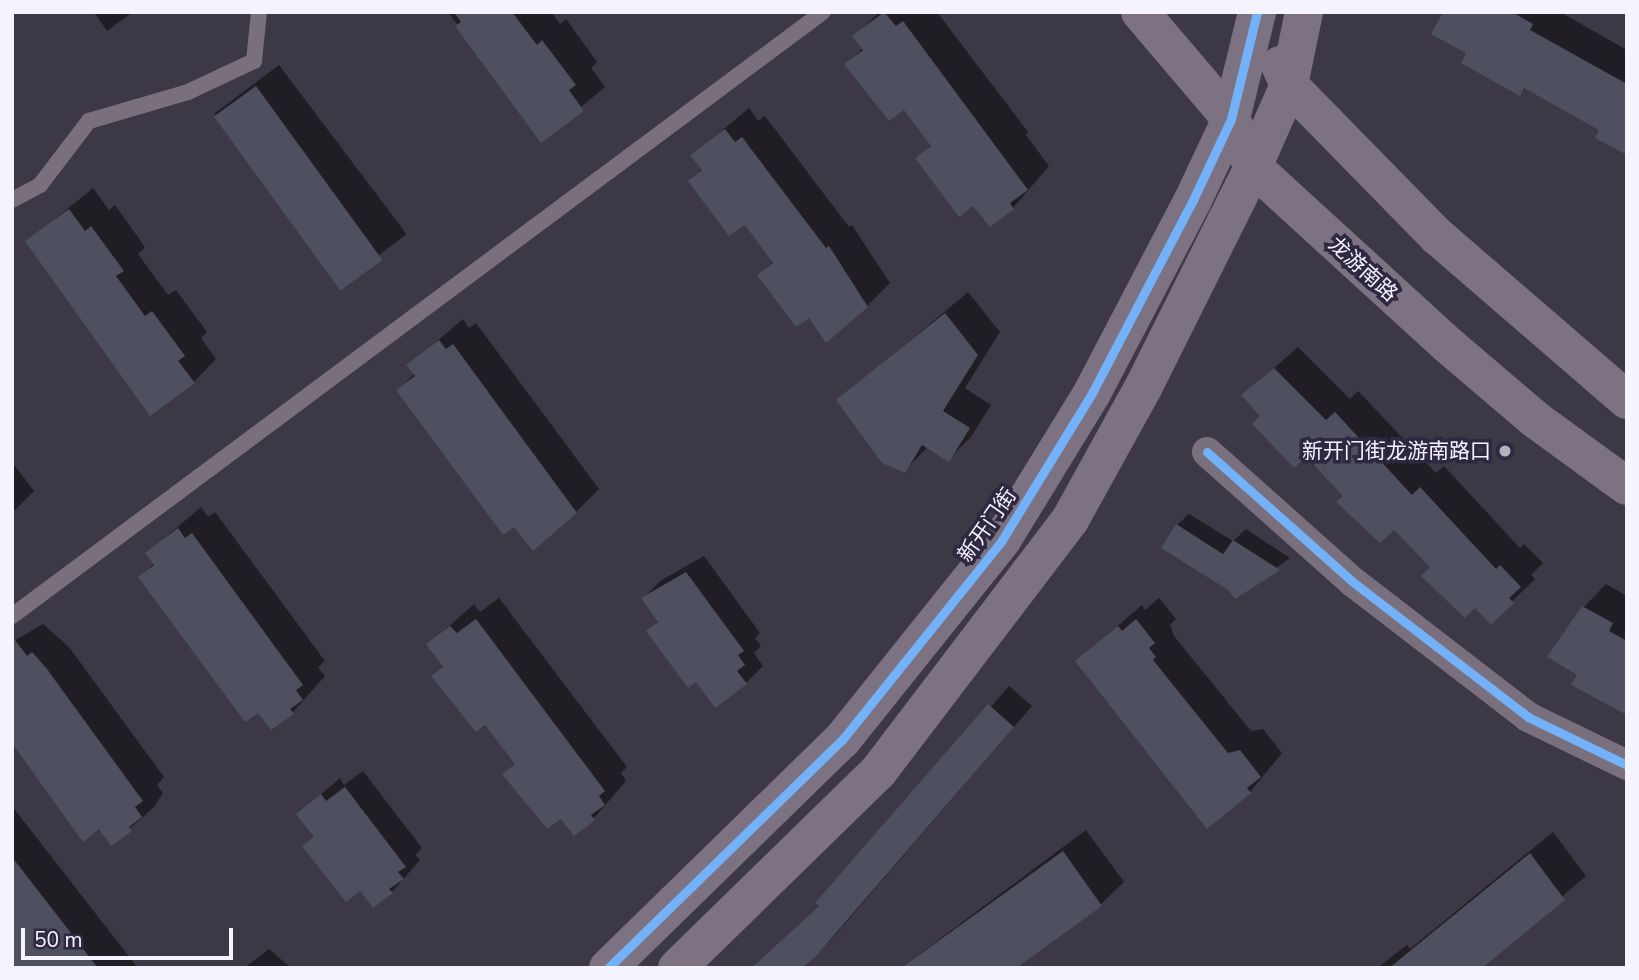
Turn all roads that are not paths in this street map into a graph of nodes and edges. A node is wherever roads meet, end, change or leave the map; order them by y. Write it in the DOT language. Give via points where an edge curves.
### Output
graph roads {
  1 [pos="260,12"];
  2 [pos="823,12"];
  3 [pos="1140,12"];
  4 [pos="1304,12"];
  5 [pos="1255,13"];
  6 [pos="1289,85"];
  7 [pos="1231,119"];
  8 [pos="1254,167"];
  9 [pos="12,200"];
  10 [pos="1627,400"];
  11 [pos="1207,452"];
  12 [pos="1627,486"];
  13 [pos="12,616"];
  14 [pos="1627,765"];
  15 [pos="608,968"];
  16 [pos="677,968"];
  1 -- 9 [label="lane" via="254,61 188,92 89,121 40,185"];
  2 -- 13 [label="lane"];
  3 -- 7 [label="street, 龙游南路"];
  4 -- 6 [label="street"];
  5 -- 6 [label="street"];
  5 -- 7 [label="street, 新开门街"];
  6 -- 8 [label="street"];
  6 -- 10 [label="street" via="1437,236"];
  7 -- 8 [label="street, 龙游南路"];
  7 -- 15 [label="street, 新开门街" via="1092,393 1002,540 842,740"];
  8 -- 12 [label="street, 龙游南路" via="1448,345 1536,420"];
  8 -- 16 [label="street" via="1143,388 1070,520 878,772"];
  11 -- 14 [label="street" via="1353,583 1528,717"];
}
